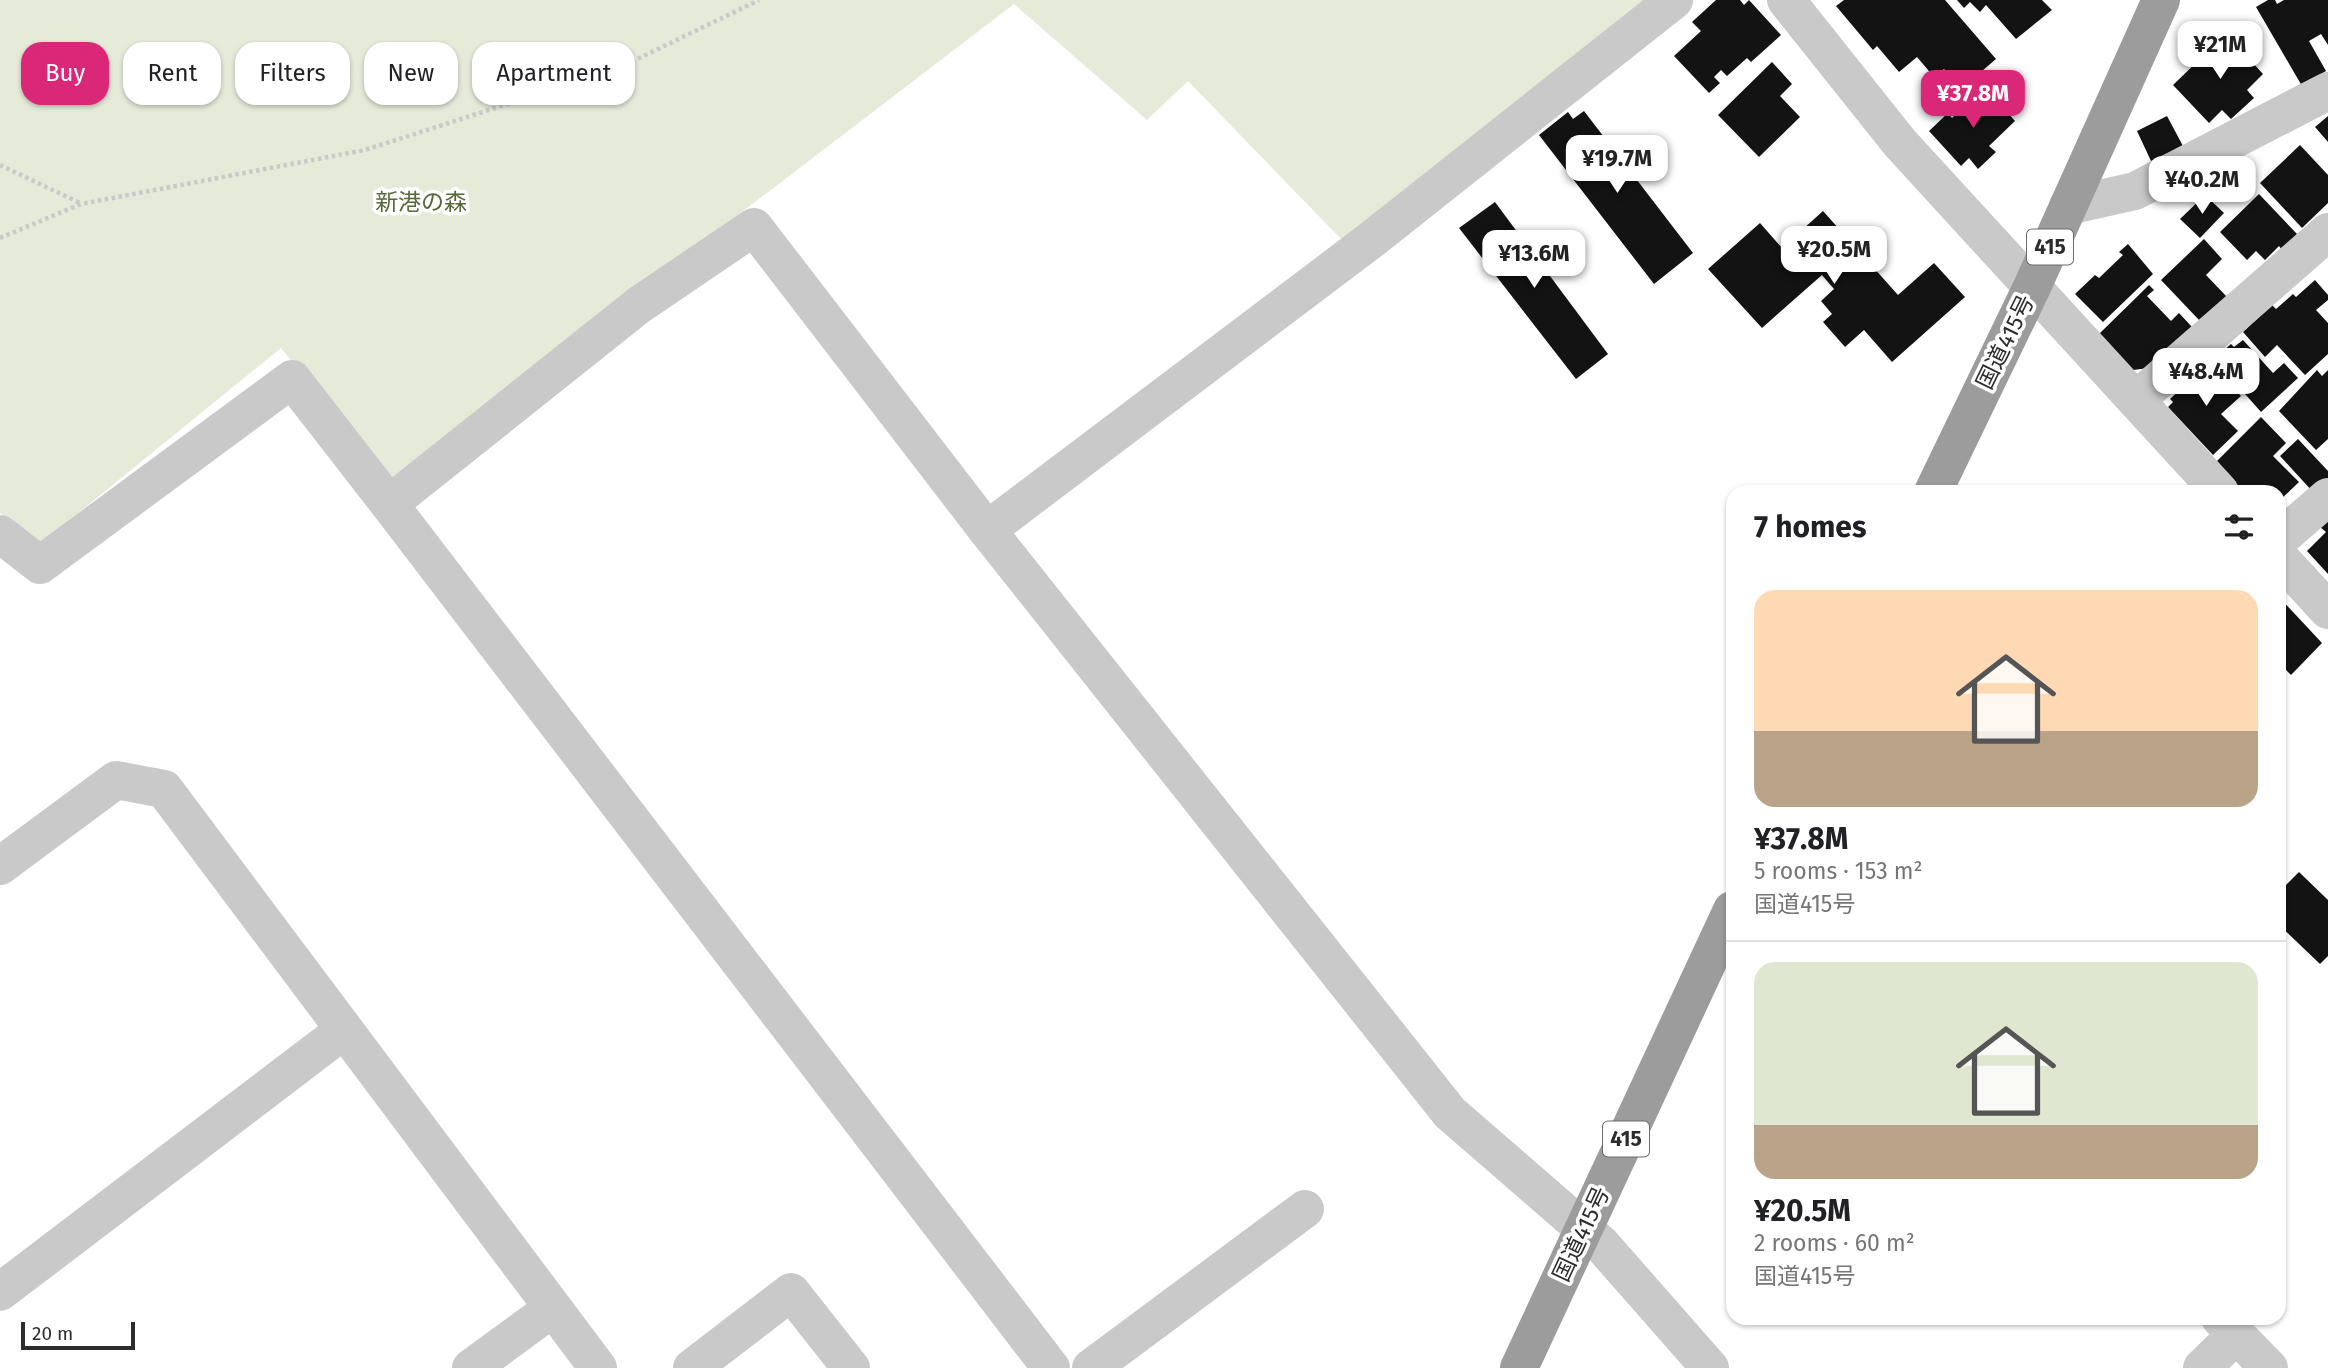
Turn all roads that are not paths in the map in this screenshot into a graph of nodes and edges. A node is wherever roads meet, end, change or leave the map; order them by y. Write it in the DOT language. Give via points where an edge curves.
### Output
graph roads {
  1 [pos="1674,0"];
  2 [pos="1786,0"];
  3 [pos="2161,0"];
  4 [pos="2328,91"];
  5 [pos="2068,206"];
  6 [pos="2328,232"];
  7 [pos="2032,287"];
  8 [pos="2136,400"];
  9 [pos="1936,485"];
  10 [pos="2214,485"];
  11 [pos="2328,497"];
  12 [pos="389,504"];
  13 [pos="987,530"];
  14 [pos="2286,533"];
  15 [pos="0,534"];
  16 [pos="2286,565"];
  17 [pos="2328,610"];
  18 [pos="0,866"];
  19 [pos="1726,923"];
  20 [pos="343,1031"];
  21 [pos="1305,1209"];
  22 [pos="1583,1231"];
  23 [pos="0,1292"];
  24 [pos="553,1308"];
  25 [pos="2228,1326"];
  26 [pos="471,1368"];
  27 [pos="598,1368"];
  28 [pos="692,1368"];
  29 [pos="851,1368"];
  30 [pos="1051,1368"];
  31 [pos="1091,1368"];
  32 [pos="1519,1368"];
  33 [pos="1710,1368"];
  34 [pos="2203,1368"];
  35 [pos="2269,1368"];
  1 -- 13 [label="street" via="1371,240"];
  2 -- 7 [label="street" via="1900,143"];
  3 -- 5 [label="highway, 国道415号 / 415"];
  4 -- 5 [label="street" via="2135,191"];
  5 -- 7 [label="highway, 国道415号 / 415"];
  6 -- 8 [label="street"];
  7 -- 8 [label="street"];
  7 -- 9 [label="highway, 国道415号 / 415"];
  8 -- 10 [label="street"];
  11 -- 14 [label="street"];
  12 -- 13 [label="street" via="639,305 754,227"];
  12 -- 15 [label="street" via="292,379 40,565"];
  12 -- 30 [label="street"];
  13 -- 22 [label="street" via="1450,1113"];
  16 -- 17 [label="street"];
  18 -- 20 [label="street" via="116,780 164,789"];
  19 -- 22 [label="highway, 国道415号 / 415"];
  20 -- 23 [label="street"];
  20 -- 24 [label="street"];
  21 -- 31 [label="street"];
  22 -- 32 [label="highway, 国道415号 / 415"];
  22 -- 33 [label="street" via="1601,1244"];
  24 -- 26 [label="street"];
  24 -- 27 [label="street"];
  25 -- 34 [label="street"];
  25 -- 35 [label="street"];
  28 -- 29 [label="street" via="791,1292"];
}
